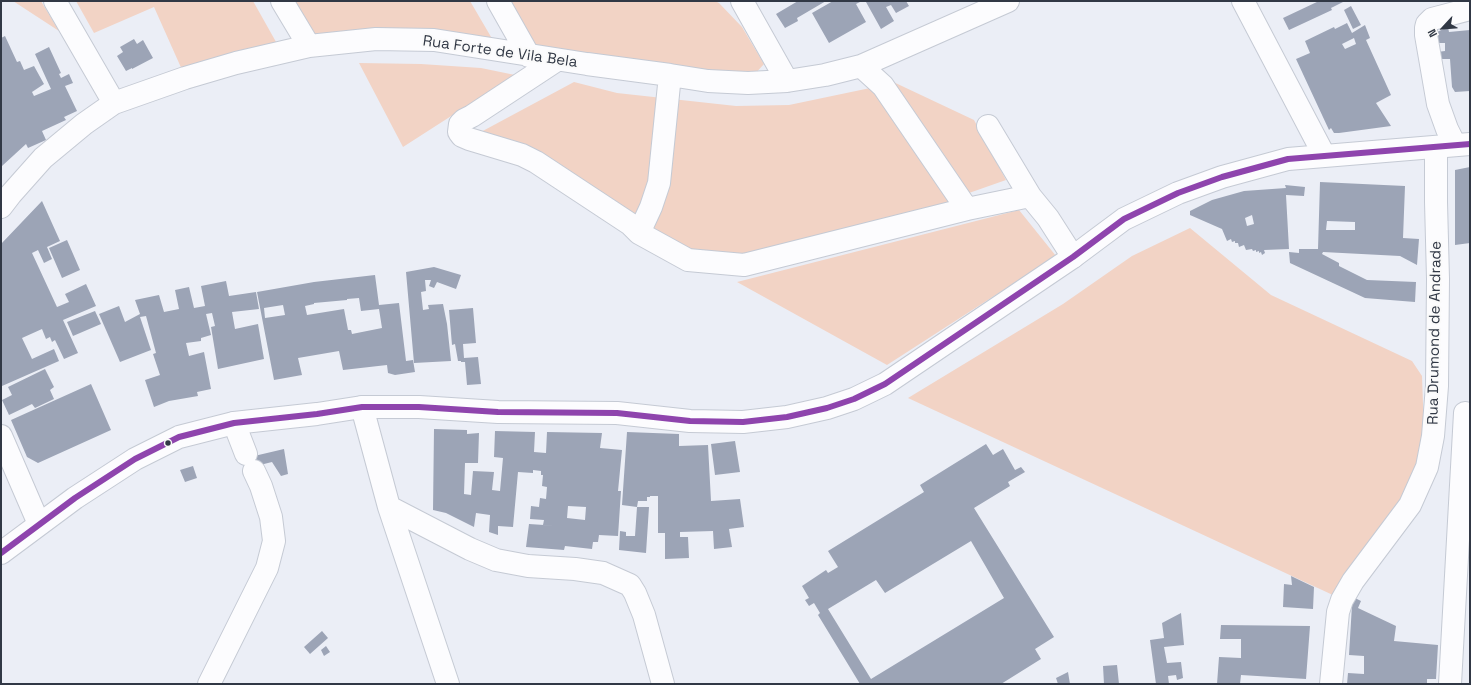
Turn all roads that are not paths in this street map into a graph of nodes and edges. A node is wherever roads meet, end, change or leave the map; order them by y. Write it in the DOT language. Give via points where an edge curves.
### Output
graph roads {
  1 [pos="55,1"];
  2 [pos="282,1"];
  3 [pos="498,1"];
  4 [pos="742,1"];
  5 [pos="1243,1"];
  6 [pos="1000,3"];
  7 [pos="1470,9"];
  8 [pos="309,46"];
  9 [pos="529,56"];
  10 [pos="556,60"];
  11 [pos="861,66"];
  12 [pos="670,75"];
  13 [pos="787,81"];
  14 [pos="114,103"];
  15 [pos="988,126"];
  16 [pos="1454,146"];
  17 [pos="1324,155"];
  18 [pos="1030,196"];
  19 [pos="1,207"];
  20 [pos="967,209"];
  21 [pos="639,233"];
  22 [pos="1073,258"];
  23 [pos="1437,386"];
  24 [pos="362,407"];
  25 [pos="1468,417"];
  26 [pos="234,423"];
  27 [pos="1,436"];
  28 [pos="389,507"];
  29 [pos="39,524"];
  30 [pos="1,553"];
  31 [pos="209,684"];
  32 [pos="448,684"];
  33 [pos="663,684"];
  34 [pos="1331,684"];
  35 [pos="1450,684"];
  1 -- 14 [label="street"];
  2 -- 8 [label="street"];
  3 -- 9 [label="street"];
  4 -- 13 [label="street"];
  5 -- 17 [label="street"];
  6 -- 11 [label="street, Rua Forte de Vila Bela"];
  7 -- 16 [label="street" via="1432,19 1426,28 1438,104"];
  8 -- 9 [label="street, Rua Forte de Vila Bela" via="376,40 434,40"];
  8 -- 14 [label="street, Rua Forte de Vila Bela" via="236,63"];
  9 -- 10 [label="street, Rua Forte de Vila Bela"];
  10 -- 12 [label="street, Rua Forte de Vila Bela"];
  10 -- 21 [label="street" via="464,120 460,124 459,132 469,139 522,155 536,162 630,224"];
  11 -- 13 [label="street, Rua Forte de Vila Bela"];
  11 -- 20 [label="street" via="883,86"];
  12 -- 13 [label="street, Rua Forte de Vila Bela" via="708,81"];
  12 -- 21 [label="street" via="659,183"];
  14 -- 19 [label="street, Rua Forte de Vila Bela" via="43,158"];
  15 -- 18 [label="street"];
  16 -- 17 [label="street"];
  16 -- 23 [label="street, Rua Drumond de Andrade" via="1436,202"];
  17 -- 22 [label="street" via="1288,159 1222,177 1178,193 1124,219"];
  18 -- 20 [label="street"];
  18 -- 22 [label="street" via="1048,218"];
  20 -- 21 [label="street" via="744,265 688,260"];
  22 -- 24 [label="street" via="885,384 854,399 787,417 743,422 698,421 617,413"];
  23 -- 25 [label="street"];
  23 -- 34 [label="street, Rua Drumond de Andrade" via="1433,436 1426,468 1410,504 1353,581 1342,600 1338,612"];
  24 -- 26 [label="street"];
  24 -- 28 [label="street"];
  25 -- 35 [label="street"];
  26 -- 29 [label="street" via="179,437 135,459"];
  26 -- 31 [label="street" via="261,486 271,517 274,541 266,568"];
  27 -- 29 [label="street"];
  28 -- 32 [label="street"];
  28 -- 33 [label="street" via="496,560 528,566 603,573 630,585 644,615"];
  29 -- 30 [label="street"];
}
